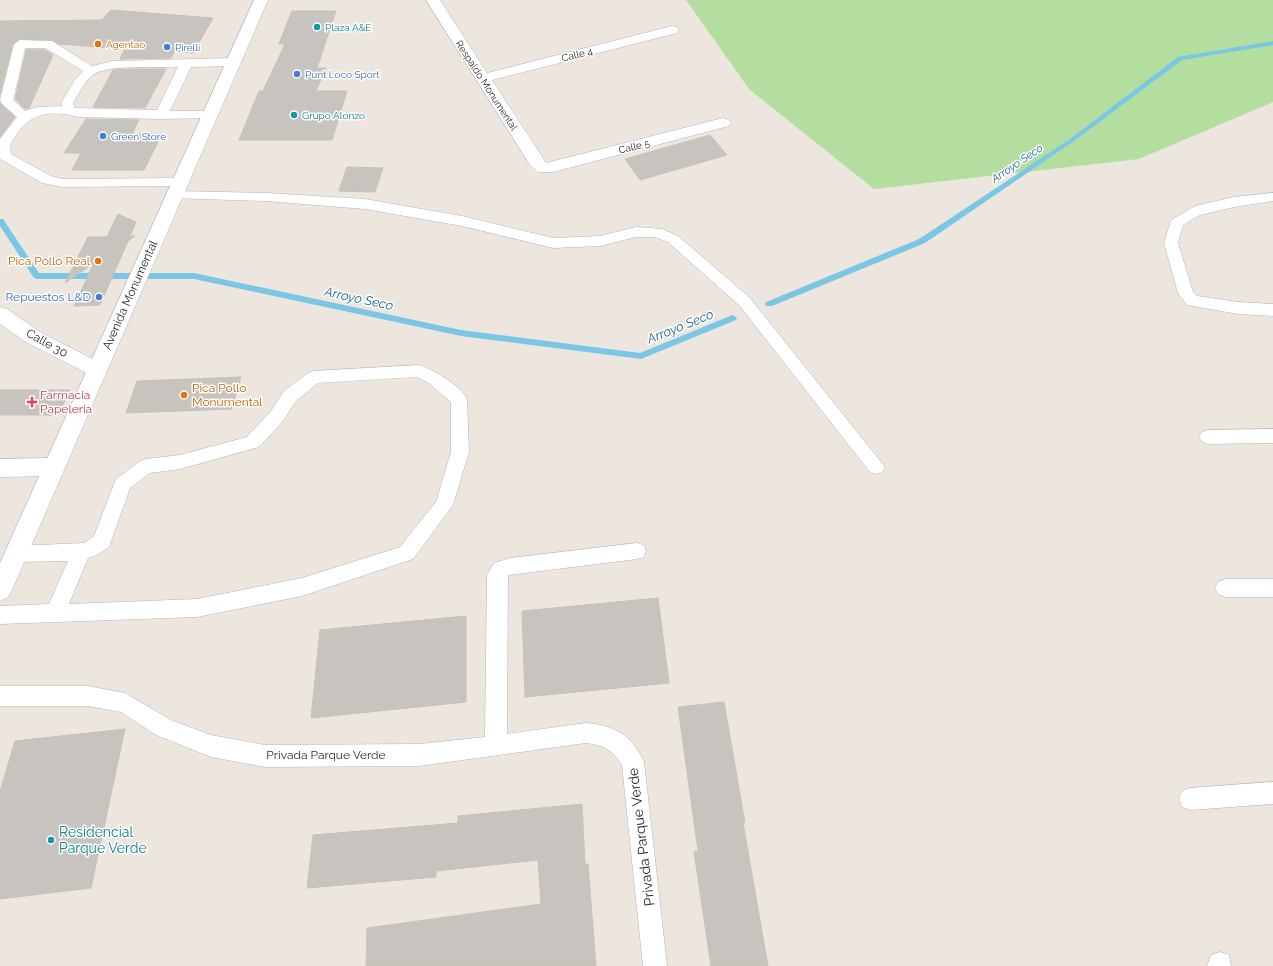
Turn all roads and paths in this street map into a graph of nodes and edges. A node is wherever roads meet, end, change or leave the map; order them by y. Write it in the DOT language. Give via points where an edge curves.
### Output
graph roads {
  1 [pos="261,0"];
  2 [pos="433,0"];
  3 [pos="672,30"];
  4 [pos="234,62"];
  5 [pos="141,64"];
  6 [pos="186,64"];
  7 [pos="90,70"];
  8 [pos="135,76"];
  9 [pos="483,78"];
  10 [pos="69,110"];
  11 [pos="161,115"];
  12 [pos="210,115"];
  13 [pos="24,116"];
  14 [pos="723,123"];
  15 [pos="544,168"];
  16 [pos="177,189"];
  17 [pos="1273,197"];
  18 [pos="1273,310"];
  19 [pos="0,314"];
  20 [pos="97,370"];
  21 [pos="1273,436"];
  22 [pos="1208,437"];
  23 [pos="53,467"];
  24 [pos="876,467"];
  25 [pos="0,468"];
  26 [pos="637,551"];
  27 [pos="81,552"];
  28 [pos="16,554"];
  29 [pos="1225,588"];
  30 [pos="1273,588"];
  31 [pos="0,590"];
  32 [pos="55,614"];
  33 [pos="0,615"];
  34 [pos="0,696"];
  35 [pos="496,746"];
  36 [pos="1273,793"];
  37 [pos="1190,799"];
  38 [pos="656,966"];
  1 -- 4 [label="street, Avenida Monumental"];
  2 -- 9 [label="street, Respaldo Monumental"];
  3 -- 9 [label="street, Calle 4"];
  4 -- 6 [label="lane"];
  4 -- 12 [label="street, Avenida Monumental"];
  5 -- 6 [label="lane"];
  5 -- 7 [label="lane" via="104,65"];
  5 -- 8 [label="lane"];
  6 -- 11 [label="lane"];
  7 -- 10 [label="lane" via="85,73 67,103"];
  7 -- 13 [label="lane" via="48,44 20,44 6,101"];
  9 -- 15 [label="street, Respaldo Monumental" via="538,165"];
  10 -- 11 [label="lane" via="80,113"];
  10 -- 13 [label="lane" via="37,110"];
  11 -- 12 [label="lane"];
  12 -- 16 [label="street, Avenida Monumental"];
  13 -- 16 [label="lane" via="5,142 3,153 47,180 63,184"];
  14 -- 15 [label="street, Calle 5"];
  16 -- 20 [label="street, Avenida Monumental"];
  16 -- 24 [label="lane" via="365,204 462,221 553,243 600,241 636,232 662,234 673,239 744,301"];
  17 -- 18 [label="lane" via="1195,211 1176,223 1171,243 1186,293 1192,301"];
  19 -- 20 [label="street, Calle 30" via="33,337"];
  20 -- 23 [label="street, Avenida Monumental"];
  21 -- 22 [label="lane"];
  23 -- 25 [label="street"];
  23 -- 28 [label="street, Avenida Monumental"];
  26 -- 35 [label="lane" via="510,566 497,575"];
  27 -- 28 [label="lane"];
  27 -- 32 [label="lane"];
  27 -- 32 [label="lane" via="102,541 122,484 146,466 180,462 253,442 277,416 290,396 314,377 419,371 436,380 459,399 460,452 444,505 406,553 302,587 197,608"];
  28 -- 31 [label="street, Avenida Monumental"];
  29 -- 30 [label="lane"];
  32 -- 33 [label="lane"];
  34 -- 35 [label="lane, Privada Parque Verde" via="88,696 125,703 171,731 211,746 265,756 419,755"];
  35 -- 38 [label="lane, Privada Parque Verde" via="586,733 601,734 615,740 626,749 633,762"];
  36 -- 37 [label="lane"];
}
